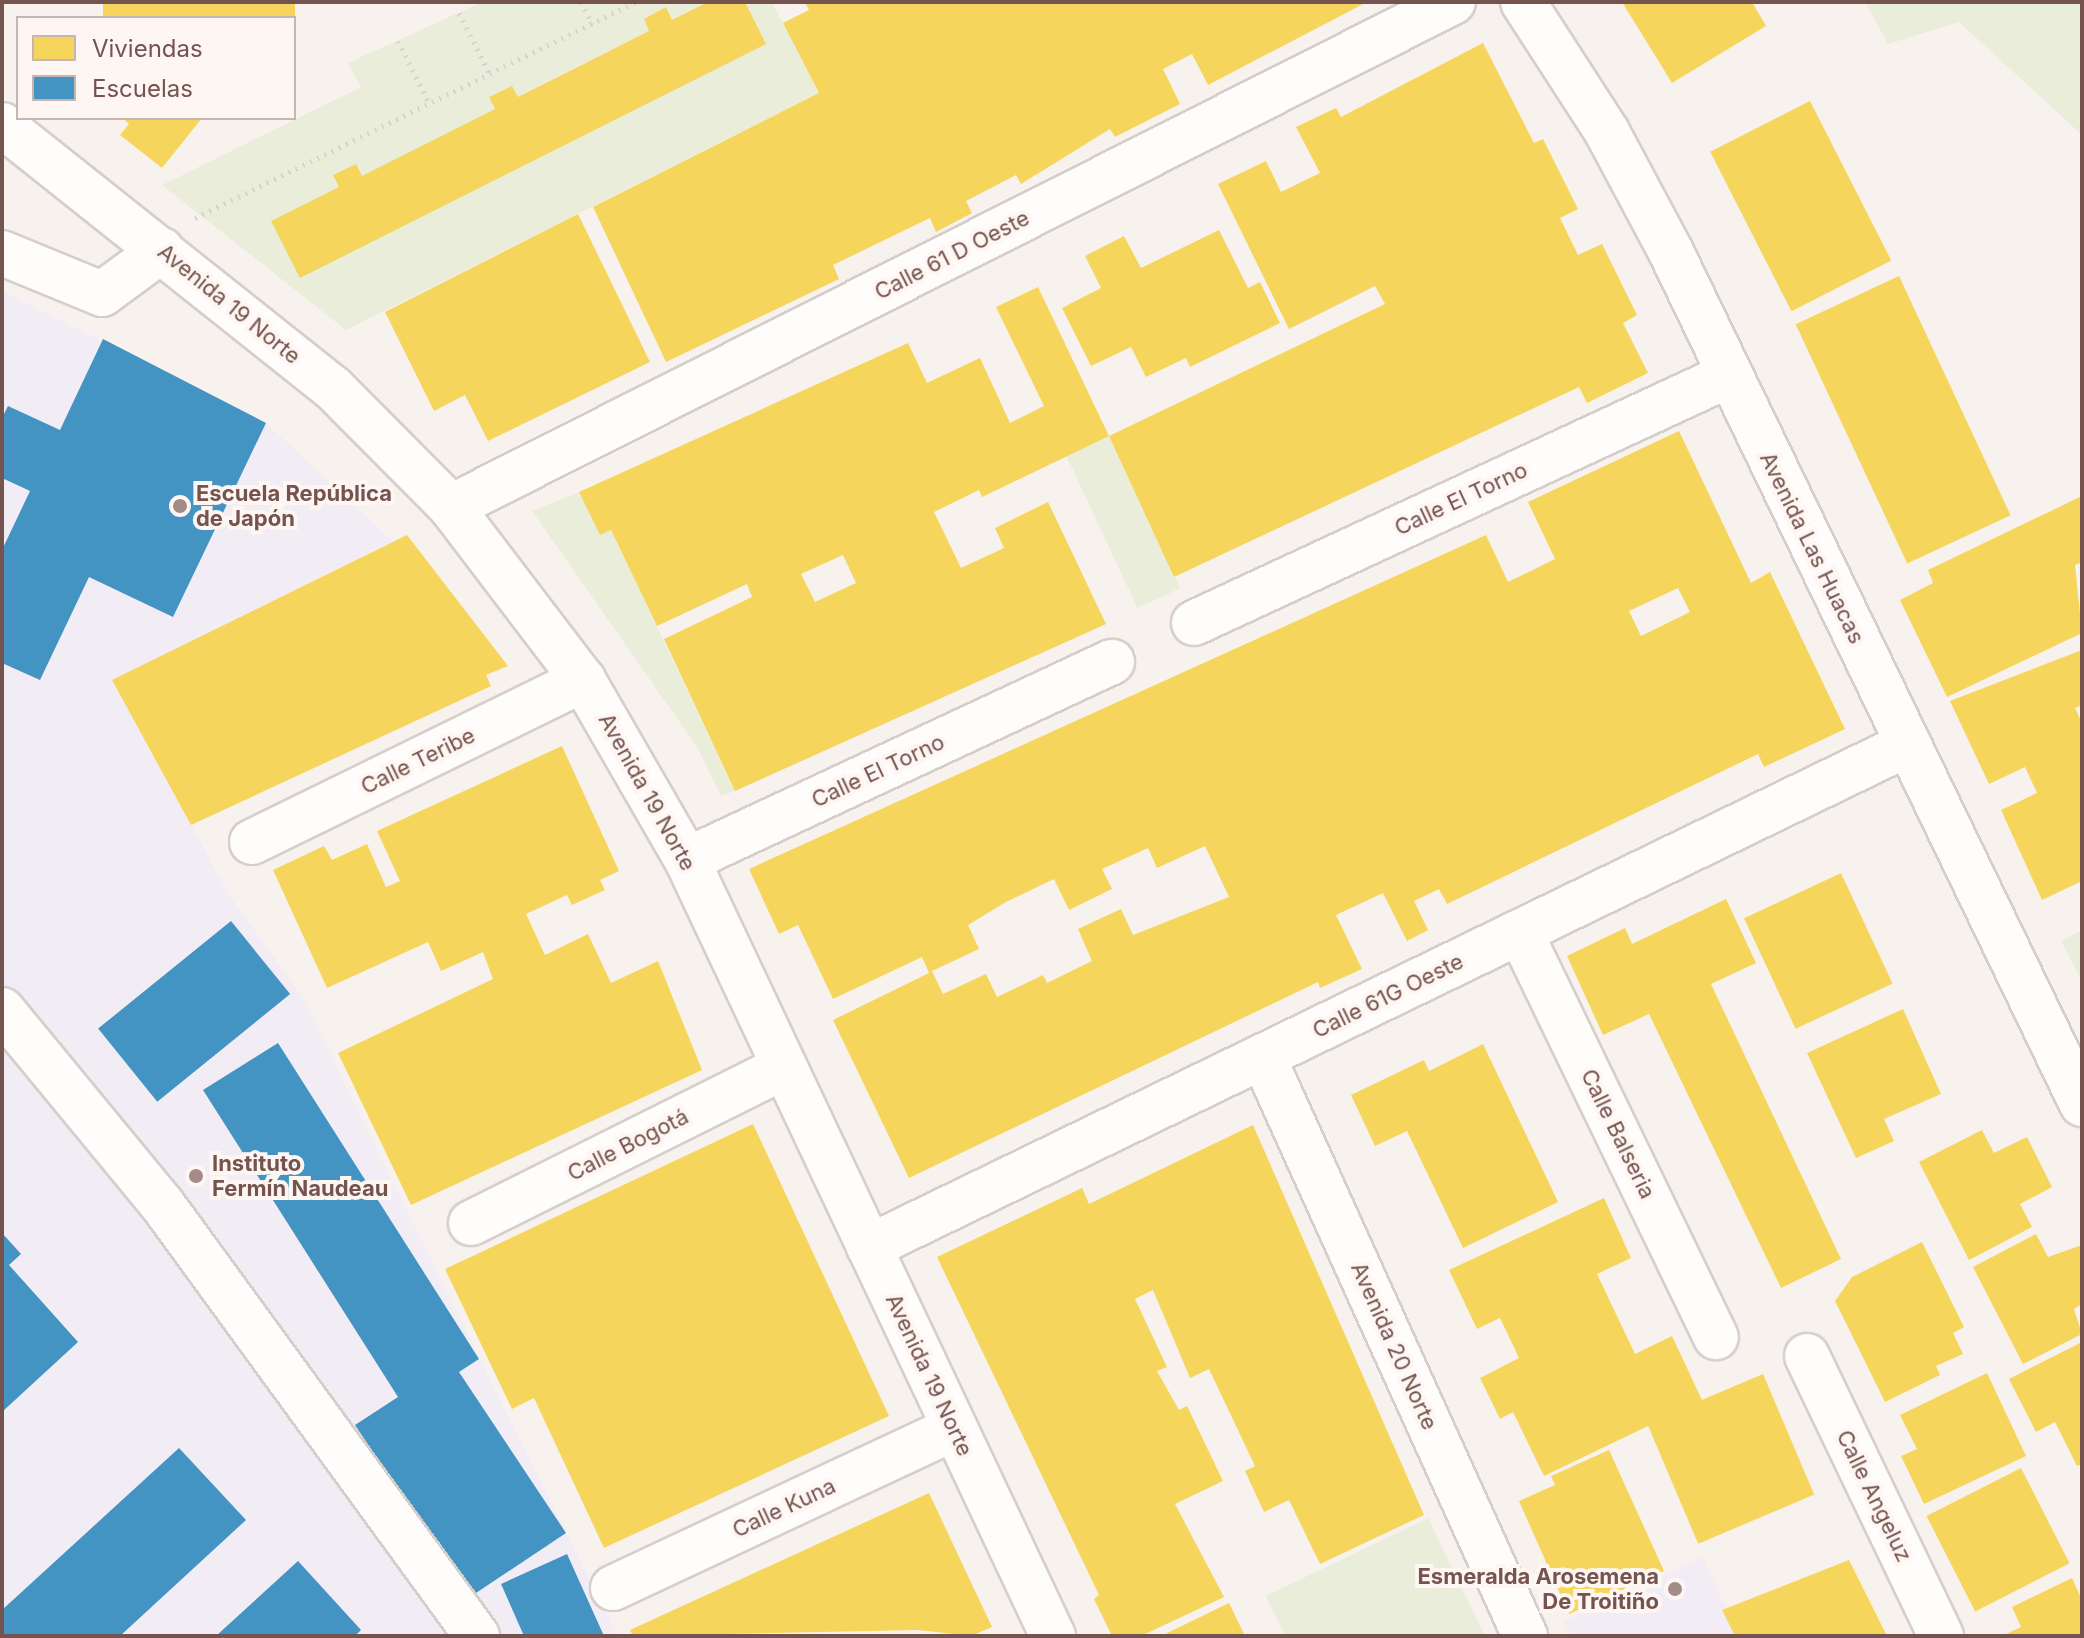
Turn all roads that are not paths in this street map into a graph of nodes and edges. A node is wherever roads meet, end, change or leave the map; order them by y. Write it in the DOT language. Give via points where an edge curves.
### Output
graph roads {
  1 [pos="1453,2"];
  2 [pos="1523,2"];
  3 [pos="2,125"];
  4 [pos="162,250"];
  5 [pos="2,253"];
  6 [pos="1729,375"];
  7 [pos="451,507"];
  8 [pos="1194,623"];
  9 [pos="1112,662"];
  10 [pos="583,680"];
  11 [pos="1906,745"];
  12 [pos="252,842"];
  13 [pos="687,860"];
  14 [pos="1520,932"];
  15 [pos="2,1010"];
  16 [pos="1263,1057"];
  17 [pos="784,1067"];
  18 [pos="2082,1104"];
  19 [pos="471,1223"];
  20 [pos="869,1247"];
  21 [pos="1716,1337"];
  22 [pos="1807,1356"];
  23 [pos="954,1428"];
  24 [pos="613,1588"];
  25 [pos="477,1636"];
  26 [pos="1053,1636"];
  27 [pos="1525,1636"];
  28 [pos="1941,1636"];
  1 -- 7 [label="street, Calle 61 D Oeste"];
  2 -- 6 [label="street, Avenida Las Huacas" via="1607,132"];
  3 -- 4 [label="street, Avenida 19 Norte"];
  4 -- 5 [label="street" via="102,294"];
  4 -- 7 [label="street, Avenida 19 Norte" via="333,388"];
  6 -- 8 [label="street, Calle El Torno"];
  6 -- 11 [label="street, Avenida Las Huacas"];
  7 -- 10 [label="street, Avenida 19 Norte"];
  9 -- 13 [label="street, Calle El Torno"];
  10 -- 12 [label="street, Calle Teribe"];
  10 -- 13 [label="street, Avenida 19 Norte"];
  11 -- 14 [label="street, Calle 61G Oeste"];
  11 -- 18 [label="street, Avenida Las Huacas"];
  13 -- 17 [label="street, Avenida 19 Norte"];
  14 -- 16 [label="street, Calle 61G Oeste"];
  14 -- 21 [label="street, Calle Balseria"];
  15 -- 25 [label="street" via="162,1204"];
  16 -- 20 [label="street, Calle 61G Oeste"];
  16 -- 27 [label="street, Avenida 20 Norte"];
  17 -- 19 [label="street, Calle Bogotá"];
  17 -- 20 [label="street, Avenida 19 Norte"];
  20 -- 23 [label="street, Avenida 19 Norte"];
  22 -- 28 [label="street, Calle Angeluz"];
  23 -- 24 [label="street, Calle Kuna"];
  23 -- 26 [label="street, Avenida 19 Norte"];
}
